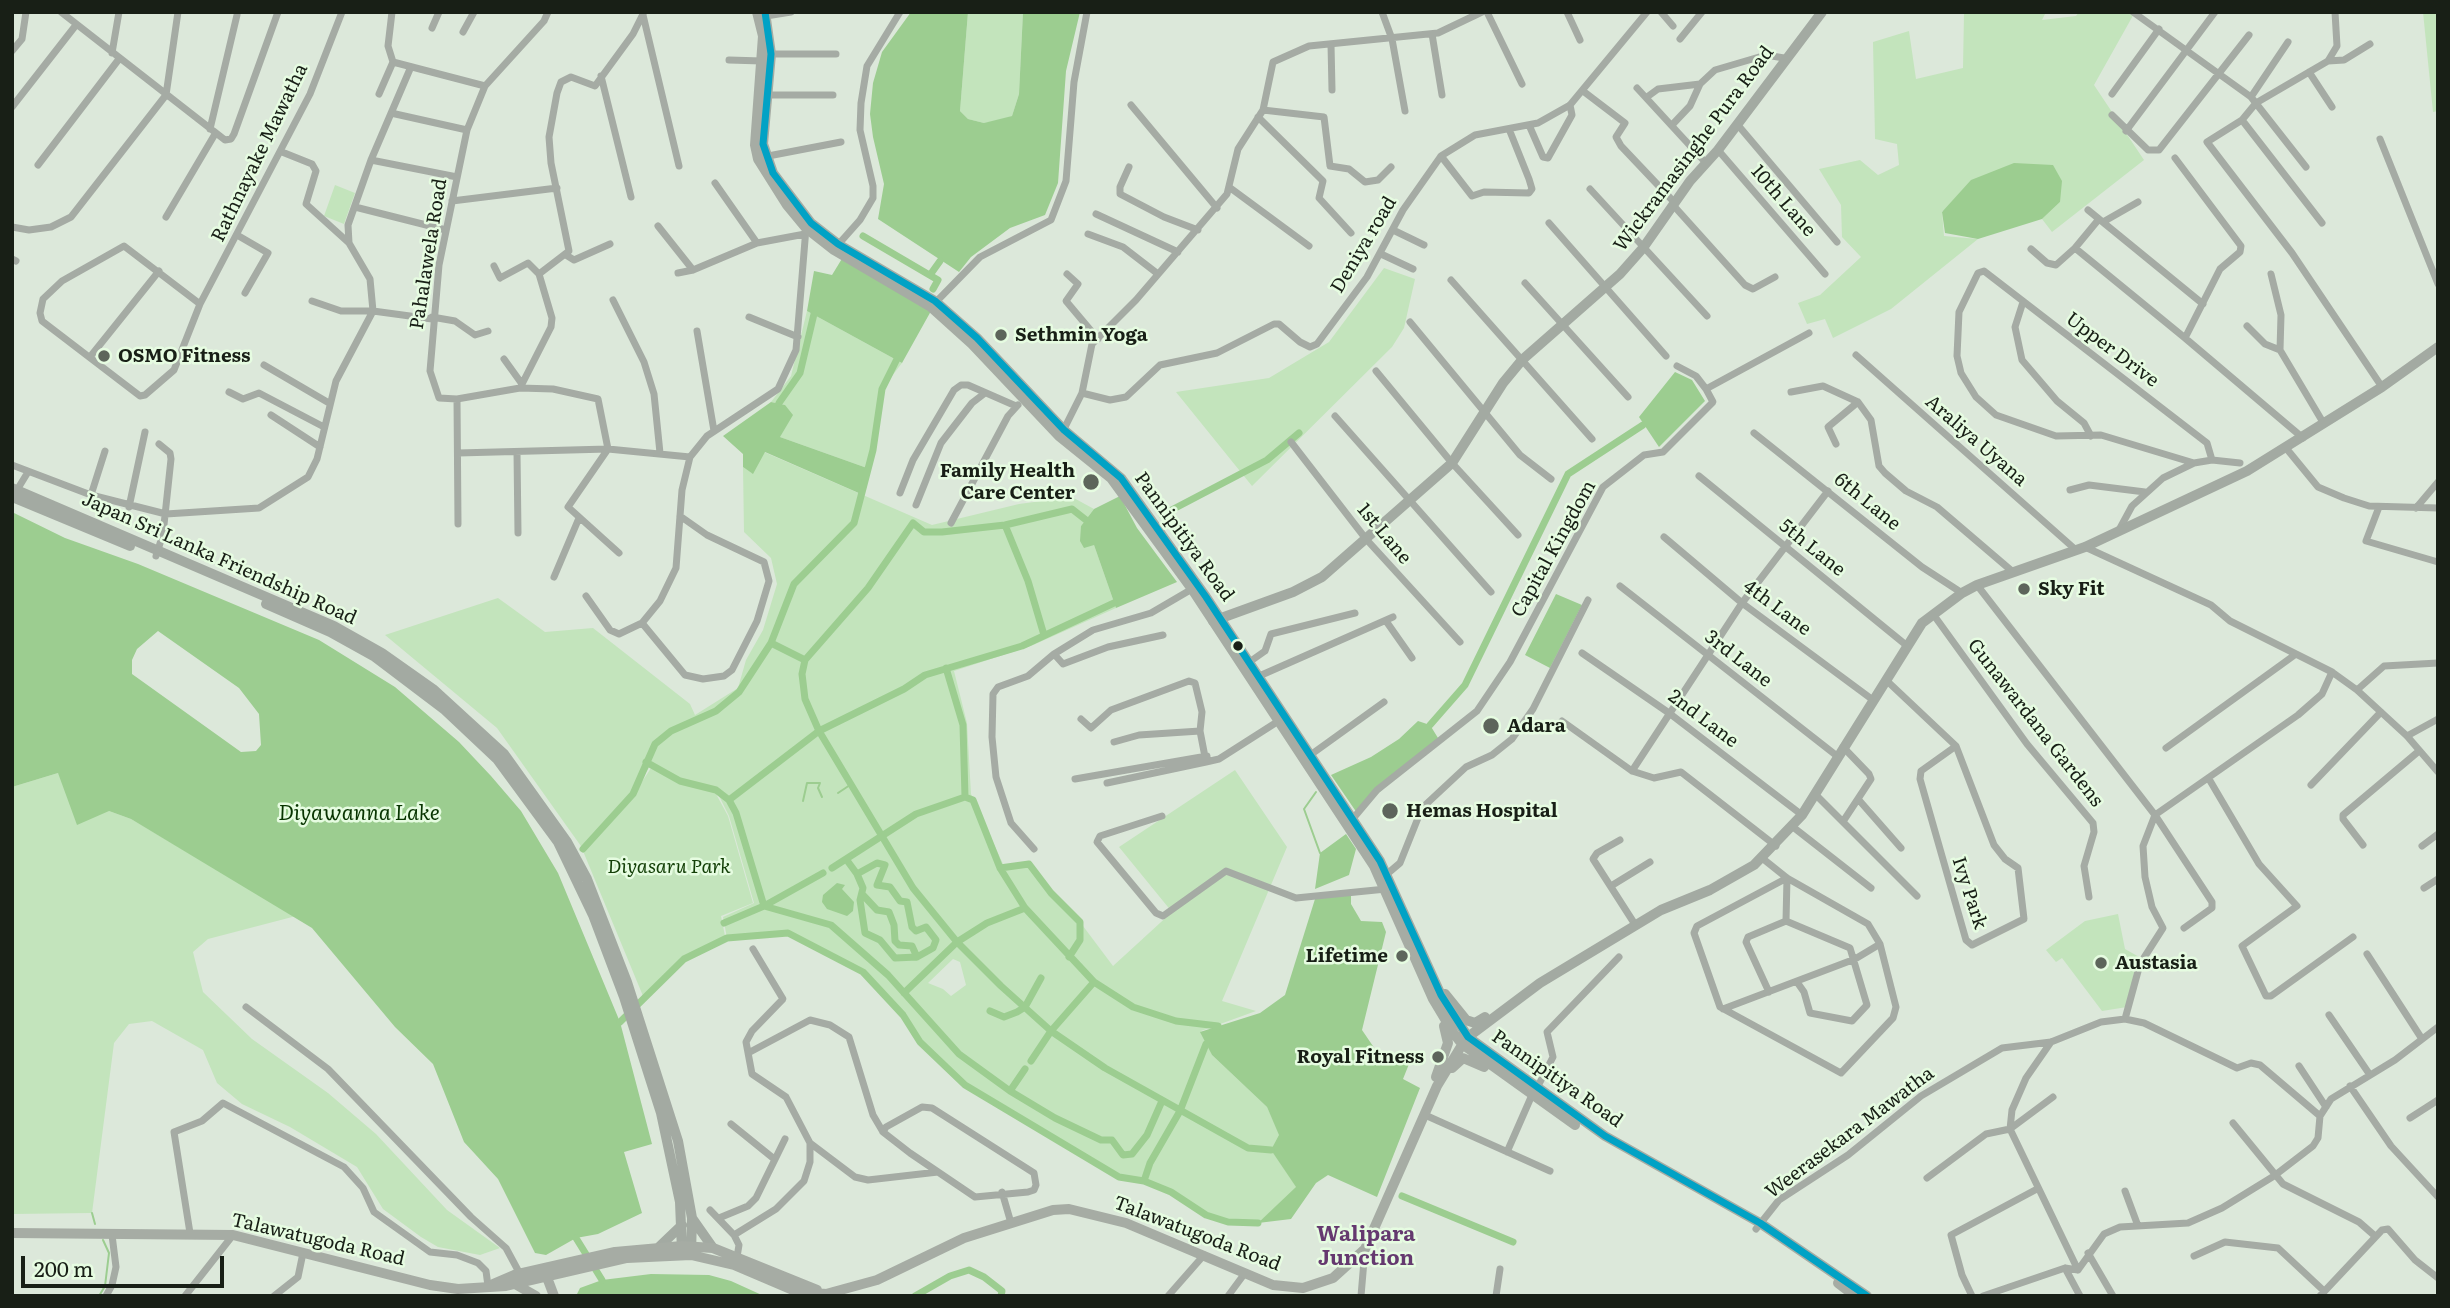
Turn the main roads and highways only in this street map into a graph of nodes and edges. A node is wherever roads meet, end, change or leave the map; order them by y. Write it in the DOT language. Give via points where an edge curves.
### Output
graph roads {
  1 [pos="1822,12"];
  2 [pos="763,13"];
  3 [pos="933,304"];
  4 [pos="2438,347"];
  5 [pos="1062,433"];
  6 [pos="14,492"];
  7 [pos="1216,619"];
  8 [pos="1350,821"];
  9 [pos="1436,983"];
  10 [pos="1437,1005"];
  11 [pos="1505,1007"];
  12 [pos="1465,1041"];
  13 [pos="1503,1065"];
  14 [pos="1511,1080"];
  15 [pos="1535,1092"];
  16 [pos="1432,1096"];
  17 [pos="687,1221"];
  18 [pos="1758,1226"];
  19 [pos="12,1233"];
  20 [pos="660,1247"];
  21 [pos="713,1248"];
  22 [pos="686,1251"];
  23 [pos="616,1256"];
  24 [pos="581,1263"];
  25 [pos="565,1271"];
  26 [pos="541,1273"];
  27 [pos="517,1279"];
  28 [pos="461,1292"];
  29 [pos="826,1294"];
  30 [pos="536,1296"];
  31 [pos="548,1296"];
  32 [pos="556,1296"];
  33 [pos="1855,1296"];
  34 [pos="1867,1296"];
  1 -- 7 [label="main road, Wickramasinghe Pura Road" via="1643,248 1522,360 1483,411 1452,463 1308,585"];
  2 -- 3 [label="main road, Pannipitiya Road" via="765,95 755,145 766,176 808,228"];
  3 -- 5 [label="main road, Pannipitiya Road" via="977,338"];
  3 -- 5 [label="main road, Pannipitiya Road" via="1021,403"];
  4 -- 11 [label="main road" via="2286,448 2194,498 2118,533 1962,593 1933,614 1906,645 1802,815 1776,846 1710,890 1661,910"];
  5 -- 7 [label="main road, Pannipitiya Road" via="1111,478"];
  5 -- 7 [label="main road, Pannipitiya Road" via="1121,478"];
  6 -- 17 [label="main road, Japan Sri Lanka Friendship Road" via="334,626 433,688 504,754 567,842 587,879 636,1019"];
  7 -- 8 [label="main road, Pannipitiya Road"];
  7 -- 8 [label="main road, Pannipitiya Road" via="1277,722"];
  8 -- 9 [label="main road, Pannipitiya Road" via="1387,874"];
  8 -- 10 [label="main road, Pannipitiya Road"];
  9 -- 11 [label="main road" via="1470,1023"];
  9 -- 12 [label="main road, Pannipitiya Road"];
  10 -- 12 [label="main road, Pannipitiya Road"];
  10 -- 16 [label="main road" via="1448,1043"];
  11 -- 12 [label="main road"];
  11 -- 13 [label="main road" via="1481,1037"];
  12 -- 13 [label="main road, Pannipitiya Road"];
  12 -- 14 [label="main road, Pannipitiya Road"];
  12 -- 16 [label="main road, Talawatugoda Road"];
  13 -- 15 [label="main road, Pannipitiya Road"];
  14 -- 15 [label="main road, Pannipitiya Road"];
  14 -- 16 [label="main road" via="1463,1058"];
  15 -- 18 [label="main road, Pannipitiya Road" via="1601,1142"];
  16 -- 29 [label="main road, Talawatugoda Road" via="1365,1249 1333,1278 1310,1287 1273,1284 1085,1210 1053,1210 964,1238 877,1280"];
  17 -- 20 [label="main road"];
  17 -- 21 [label="main road"];
  17 -- 22 [label="main road, Japan Sri Lanka Friendship Road"];
  18 -- 33 [label="main road, Pannipitiya Road"];
  18 -- 34 [label="main road, Pannipitiya Road"];
  19 -- 28 [label="main road, Talawatugoda Road" via="233,1235"];
  20 -- 22 [label="main road, Talawatugoda Road"];
  20 -- 23 [label="main road, Talawatugoda Road"];
  21 -- 22 [label="main road, Talawatugoda Road"];
  21 -- 29 [label="main road, Talawatugoda Road"];
  22 -- 23 [label="main road, Talawatugoda Road"];
  22 -- 29 [label="main road, Talawatugoda Road" via="796,1291"];
  23 -- 24 [label="main road, Talawatugoda Road"];
  24 -- 25 [label="main road, Talawatugoda Road"];
  24 -- 26 [label="main road, Talawatugoda Road"];
  25 -- 26 [label="main road, Talawatugoda Road"];
  25 -- 32 [label="main road"];
  26 -- 27 [label="main road, Talawatugoda Road"];
  26 -- 31 [label="main road"];
  26 -- 32 [label="main road"];
  27 -- 28 [label="main road, Talawatugoda Road"];
  27 -- 30 [label="main road"];
}
